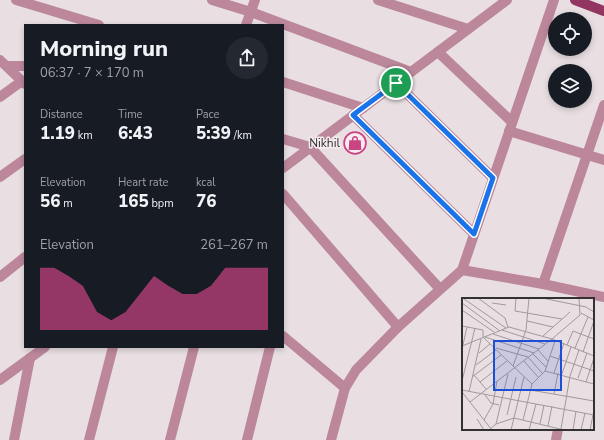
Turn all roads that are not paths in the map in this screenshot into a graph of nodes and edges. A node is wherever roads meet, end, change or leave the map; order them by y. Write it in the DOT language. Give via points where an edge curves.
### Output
graph roads {
  1 [pos="16,0"];
  2 [pos="212,0"];
  3 [pos="255,0"];
  4 [pos="378,0"];
  5 [pos="507,0"];
  6 [pos="554,0"];
  7 [pos="575,0"];
  8 [pos="604,11"];
  9 [pos="251,12"];
  10 [pos="96,24"];
  11 [pos="246,24"];
  12 [pos="283,24"];
  13 [pos="284,24"];
  14 [pos="468,29"];
  15 [pos="438,52"];
  16 [pos="3,63"];
  17 [pos="24,66"];
  18 [pos="411,72"];
  19 [pos="284,82"];
  20 [pos="23,83"];
  21 [pos="396,83"];
  22 [pos="0,97"];
  23 [pos="604,105"];
  24 [pos="363,108"];
  25 [pos="353,115"];
  26 [pos="510,126"];
  27 [pos="284,139"];
  28 [pos="310,147"];
  29 [pos="587,154"];
  30 [pos="24,160"];
  31 [pos="604,160"];
  32 [pos="284,167"];
  33 [pos="0,177"];
  34 [pos="493,178"];
  35 [pos="284,195"];
  36 [pos="474,234"];
  37 [pos="24,258"];
  38 [pos="462,270"];
  39 [pos="0,276"];
  40 [pos="543,284"];
  41 [pos="440,289"];
  42 [pos="584,296"];
  43 [pos="604,297"];
  44 [pos="398,327"];
  45 [pos="284,337"];
  46 [pos="44,348"];
  47 [pos="113,348"];
  48 [pos="194,348"];
  49 [pos="270,348"];
  50 [pos="30,358"];
  51 [pos="0,380"];
  52 [pos="345,388"];
  53 [pos="558,430"];
  54 [pos="14,440"];
  55 [pos="89,440"];
  56 [pos="170,440"];
  57 [pos="247,440"];
  58 [pos="331,440"];
  59 [pos="556,440"];
  1 -- 10 [label="street"];
  2 -- 9 [label="street"];
  3 -- 9 [label="street"];
  4 -- 14 [label="street"];
  5 -- 14 [label="street"];
  6 -- 26 [label="street"];
  7 -- 8 [label="main road"];
  9 -- 11 [label="street"];
  9 -- 12 [label="street"];
  13 -- 18 [label="street"];
  14 -- 15 [label="street"];
  15 -- 18 [label="street"];
  15 -- 26 [label="street"];
  16 -- 17 [label="street"];
  16 -- 20 [label="street"];
  18 -- 21 [label="street"];
  19 -- 24 [label="street"];
  20 -- 22 [label="street"];
  21 -- 24 [label="street"];
  21 -- 34 [label="street"];
  23 -- 29 [label="street"];
  24 -- 25 [label="street"];
  25 -- 28 [label="street"];
  25 -- 36 [label="street"];
  26 -- 29 [label="street"];
  26 -- 34 [label="street"];
  27 -- 28 [label="street"];
  28 -- 32 [label="street"];
  28 -- 41 [label="street"];
  29 -- 31 [label="street"];
  29 -- 40 [label="street"];
  30 -- 33 [label="street"];
  34 -- 36 [label="street"];
  35 -- 44 [label="street"];
  36 -- 38 [label="street"];
  37 -- 39 [label="street"];
  38 -- 40 [label="street"];
  38 -- 41 [label="street"];
  40 -- 42 [label="street"];
  41 -- 44 [label="street"];
  42 -- 43 [label="street"];
  44 -- 52 [label="street" via="356,370"];
  45 -- 52 [label="street"];
  46 -- 50 [label="street"];
  47 -- 55 [label="street"];
  48 -- 56 [label="street"];
  49 -- 57 [label="street"];
  50 -- 51 [label="street"];
  50 -- 54 [label="street"];
  52 -- 58 [label="street"];
  53 -- 59 [label="street"];
}
